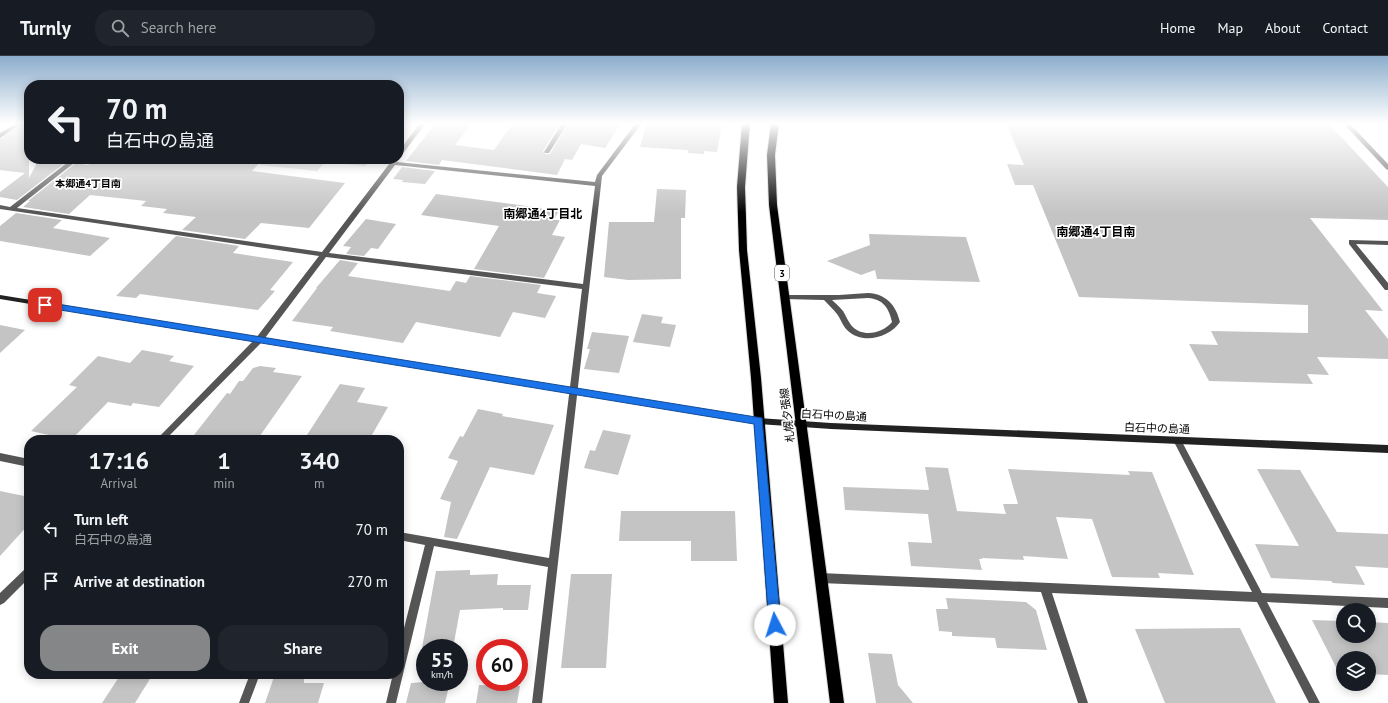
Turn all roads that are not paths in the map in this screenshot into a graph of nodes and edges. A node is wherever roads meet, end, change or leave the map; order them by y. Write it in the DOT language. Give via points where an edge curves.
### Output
graph roads {
  1 [pos="616,153"];
  2 [pos="742,153"];
  3 [pos="771,153"];
  4 [pos="1374,153"];
  5 [pos="404,162"];
  6 [pos="70,164"];
  7 [pos="392,164"];
  8 [pos="1388,168"];
  9 [pos="598,184"];
  10 [pos="0,207"];
  11 [pos="11,209"];
  12 [pos="1388,243"];
  13 [pos="323,254"];
  14 [pos="585,287"];
  15 [pos="1388,288"];
  16 [pos="0,297"];
  17 [pos="785,297"];
  18 [pos="825,297"];
  19 [pos="259,340"];
  20 [pos="574,390"];
  21 [pos="758,421"];
  22 [pos="801,424"];
  23 [pos="165,435"];
  24 [pos="1177,440"];
  25 [pos="1388,449"];
  26 [pos="0,457"];
  27 [pos="24,462"];
  28 [pos="404,537"];
  29 [pos="431,541"];
  30 [pos="552,563"];
  31 [pos="24,576"];
  32 [pos="820,578"];
  33 [pos="1045,588"];
  34 [pos="1259,597"];
  35 [pos="0,600"];
  36 [pos="1388,603"];
  37 [pos="404,649"];
  38 [pos="253,679"];
  39 [pos="397,679"];
  40 [pos="244,703"];
  41 [pos="390,703"];
  42 [pos="537,703"];
  43 [pos="781,703"];
  44 [pos="837,703"];
  45 [pos="1083,703"];
  46 [pos="1315,703"];
  1 -- 9 [label="street" via="599,176"];
  2 -- 21 [label="main road" via="740,203 742,245"];
  3 -- 17 [label="main road, 札幌夕張線 / 3" via="773,205"];
  4 -- 8 [label="street"];
  5 -- 9 [label="street"];
  6 -- 11 [label="street"];
  7 -- 13 [label="street"];
  9 -- 14 [label="street"];
  10 -- 11 [label="street"];
  11 -- 13 [label="street"];
  12 -- 15 [label="street" via="1351,242"];
  13 -- 14 [label="street"];
  13 -- 19 [label="street"];
  14 -- 20 [label="street"];
  16 -- 19 [label="street, 白石中の島通"];
  17 -- 18 [label="street"];
  17 -- 22 [label="main road, 札幌夕張線 / 3"];
  18 -- 18 [label="street" via="879,297 889,303 896,322 892,329 884,334 860,334 851,330 840,311"];
  19 -- 20 [label="street, 白石中の島通"];
  19 -- 23 [label="street"];
  20 -- 21 [label="street, 白石中の島通"];
  20 -- 30 [label="street"];
  21 -- 22 [label="street, 白石中の島通"];
  21 -- 43 [label="main road"];
  22 -- 24 [label="street, 白石中の島通"];
  22 -- 32 [label="main road, 札幌夕張線 / 3"];
  24 -- 25 [label="street, 白石中の島通"];
  24 -- 34 [label="street"];
  26 -- 27 [label="street"];
  28 -- 29 [label="street"];
  29 -- 30 [label="street"];
  29 -- 37 [label="street"];
  30 -- 42 [label="street"];
  31 -- 35 [label="street"];
  32 -- 33 [label="street"];
  32 -- 44 [label="main road, 札幌夕張線 / 3"];
  33 -- 34 [label="street"];
  33 -- 45 [label="street"];
  34 -- 36 [label="street"];
  34 -- 46 [label="street"];
  38 -- 40 [label="street"];
  39 -- 41 [label="street"];
}
